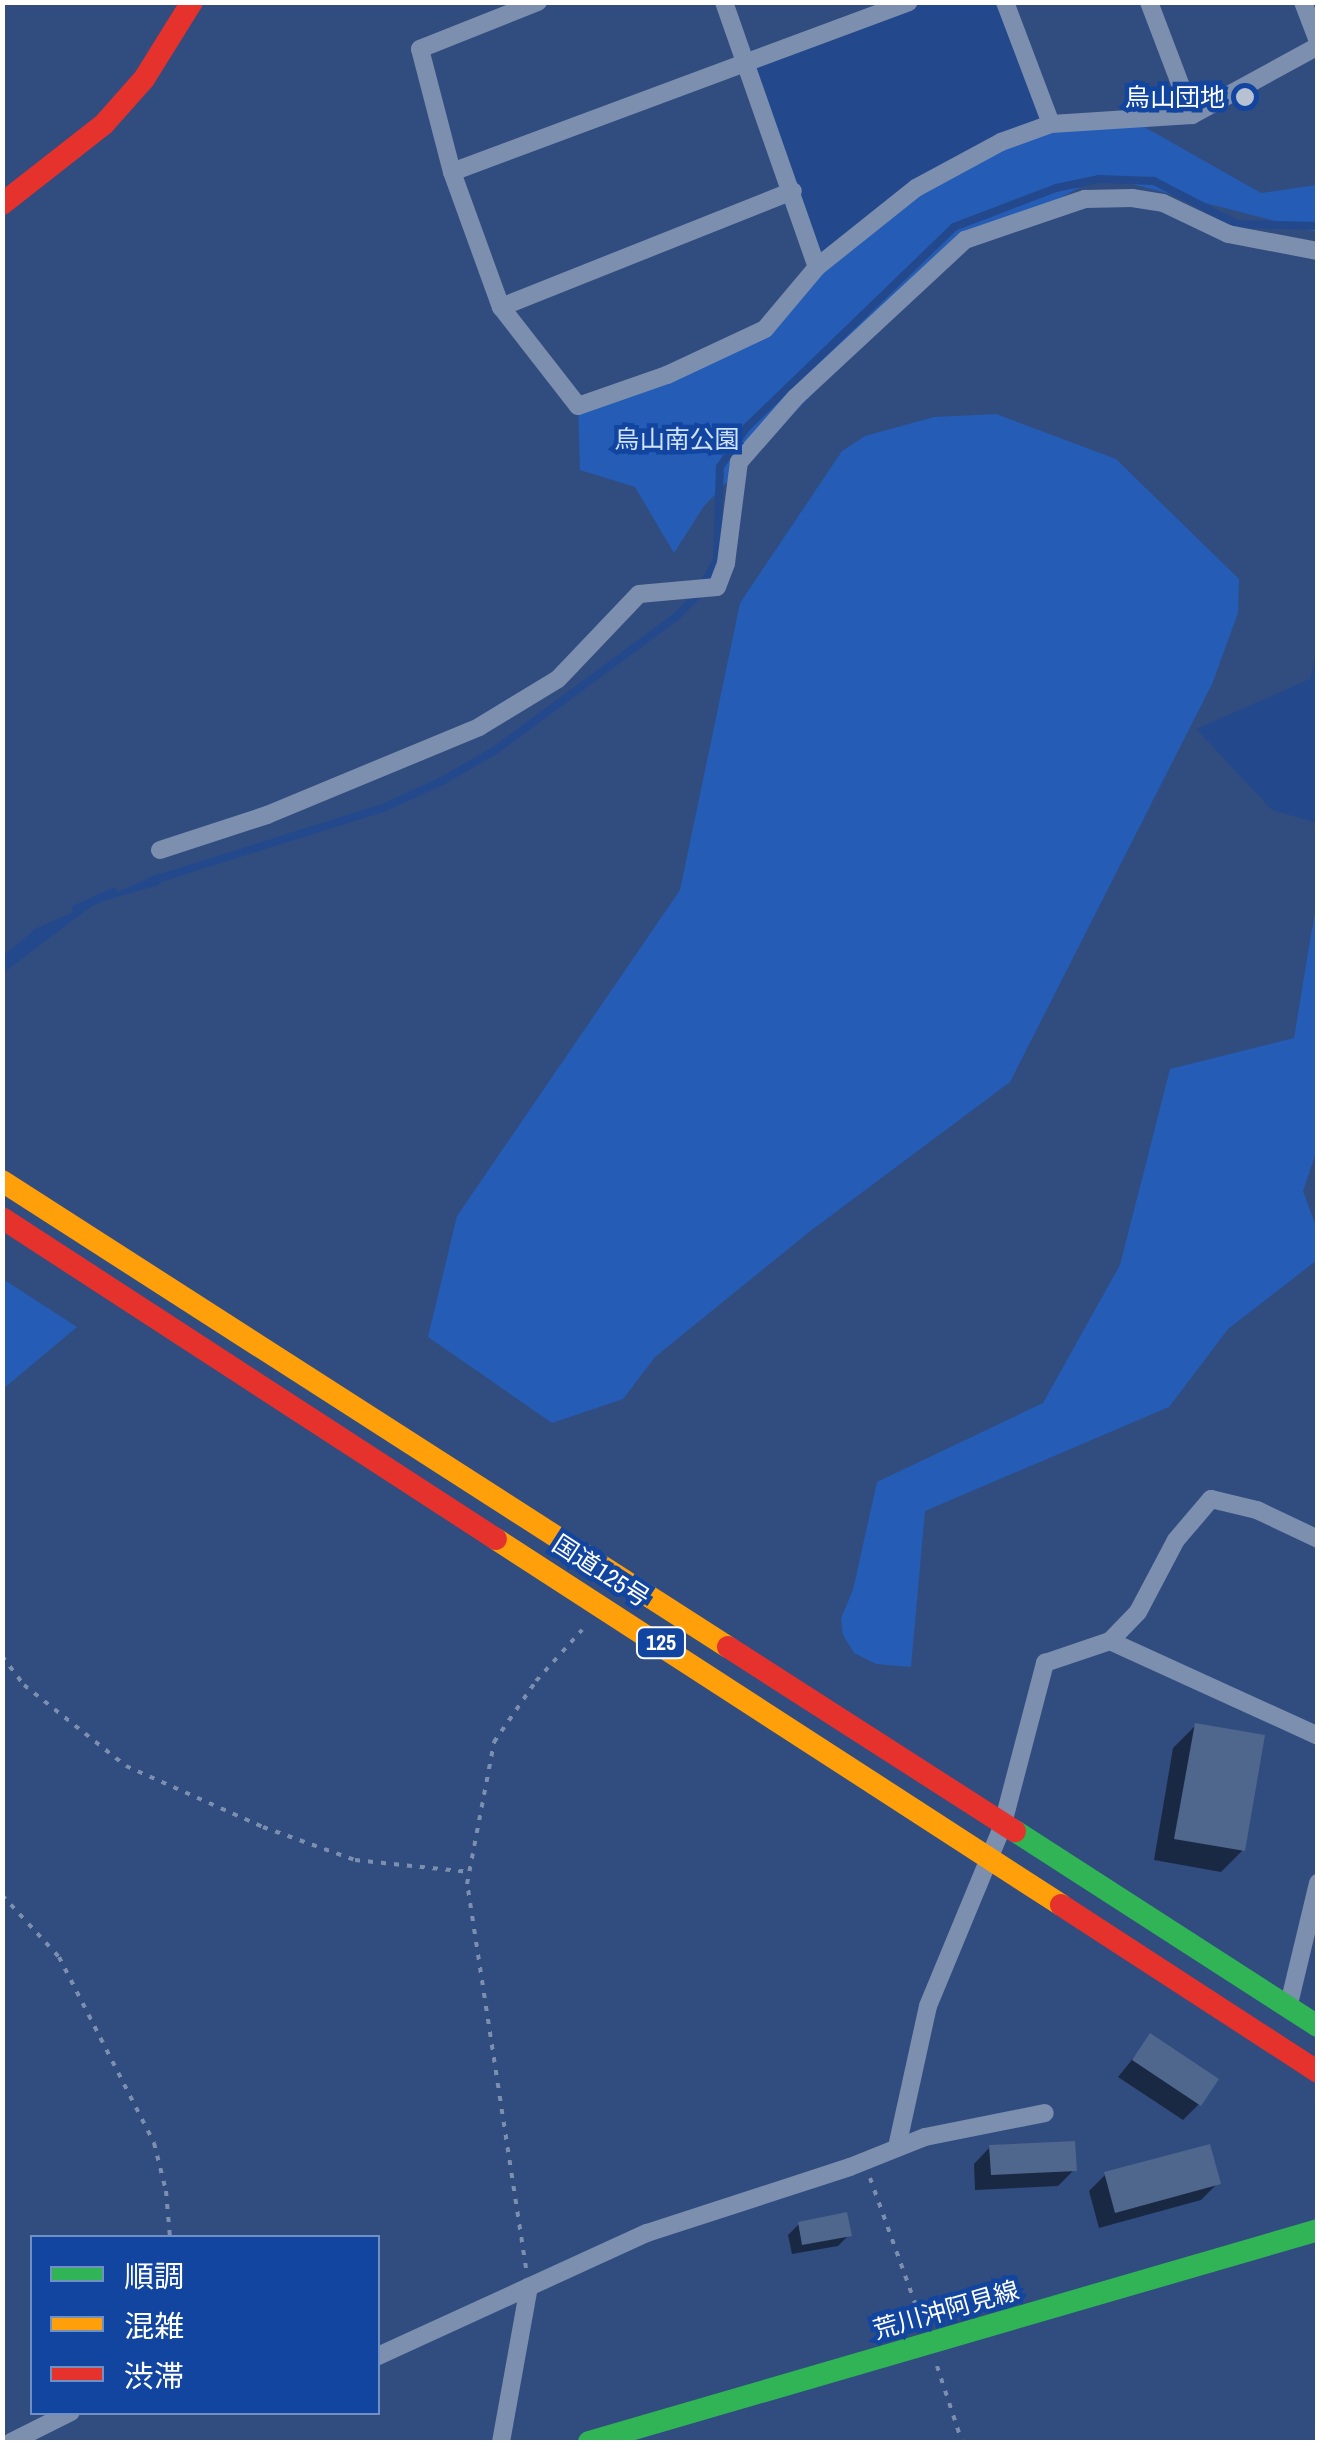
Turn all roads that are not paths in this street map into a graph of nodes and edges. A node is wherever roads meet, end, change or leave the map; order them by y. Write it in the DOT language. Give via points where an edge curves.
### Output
graph roads {
  1 [pos="192,2"];
  2 [pos="538,2"];
  3 [pos="724,2"];
  4 [pos="908,2"];
  5 [pos="1005,2"];
  6 [pos="1149,2"];
  7 [pos="1303,2"];
  8 [pos="1318,44"];
  9 [pos="745,61"];
  10 [pos="1192,115"];
  11 [pos="1051,124"];
  12 [pos="452,172"];
  13 [pos="793,190"];
  14 [pos="2,204"];
  15 [pos="1318,252"];
  16 [pos="817,267"];
  17 [pos="501,307"];
  18 [pos="160,850"];
  19 [pos="2,1181"];
  20 [pos="2,1218"];
  21 [pos="1318,1539"];
  22 [pos="1110,1641"];
  23 [pos="1318,1736"];
  24 [pos="1002,1826"];
  25 [pos="989,1855"];
  26 [pos="1318,1884"];
  27 [pos="1288,2008"];
  28 [pos="1318,2026"];
  29 [pos="1318,2072"];
  30 [pos="1045,2113"];
  31 [pos="897,2147"];
  32 [pos="1318,2230"];
  33 [pos="529,2287"];
  34 [pos="380,2355"];
  35 [pos="65,2415"];
  36 [pos="11,2442"];
  37 [pos="501,2442"];
  38 [pos="589,2442"];
  1 -- 14 [label="main road" via="144,79 104,124"];
  2 -- 12 [label="street" via="420,48"];
  3 -- 9 [label="street"];
  4 -- 9 [label="street"];
  5 -- 11 [label="street"];
  6 -- 10 [label="street"];
  7 -- 8 [label="street"];
  8 -- 10 [label="street"];
  9 -- 12 [label="street"];
  9 -- 13 [label="street"];
  10 -- 11 [label="street"];
  11 -- 16 [label="street" via="1001,142 916,188"];
  12 -- 17 [label="street"];
  13 -- 16 [label="street"];
  13 -- 17 [label="street"];
  15 -- 18 [label="street" via="1228,234 1163,203 1132,198 1084,199 965,240 796,398 740,462 717,586 638,594 558,678 479,727 267,815"];
  16 -- 17 [label="street" via="765,329 578,406"];
  19 -- 24 [label="main road, 国道125号 / 125"];
  20 -- 25 [label="main road, 国道125号 / 125"];
  21 -- 22 [label="street" via="1257,1510 1211,1499 1176,1540 1138,1612"];
  22 -- 23 [label="street"];
  22 -- 24 [label="street" via="1044,1663"];
  24 -- 25 [label="street"];
  24 -- 27 [label="main road, 国道125号 / 125"];
  25 -- 29 [label="main road, 国道125号 / 125"];
  25 -- 31 [label="street" via="928,2006"];
  26 -- 27 [label="street"];
  27 -- 28 [label="main road, 国道125号 / 125"];
  30 -- 31 [label="street"];
  31 -- 33 [label="street" via="647,2233"];
  32 -- 38 [label="main road, 荒川沖阿見線"];
  33 -- 34 [label="street"];
  33 -- 37 [label="street"];
  35 -- 36 [label="street"];
}
